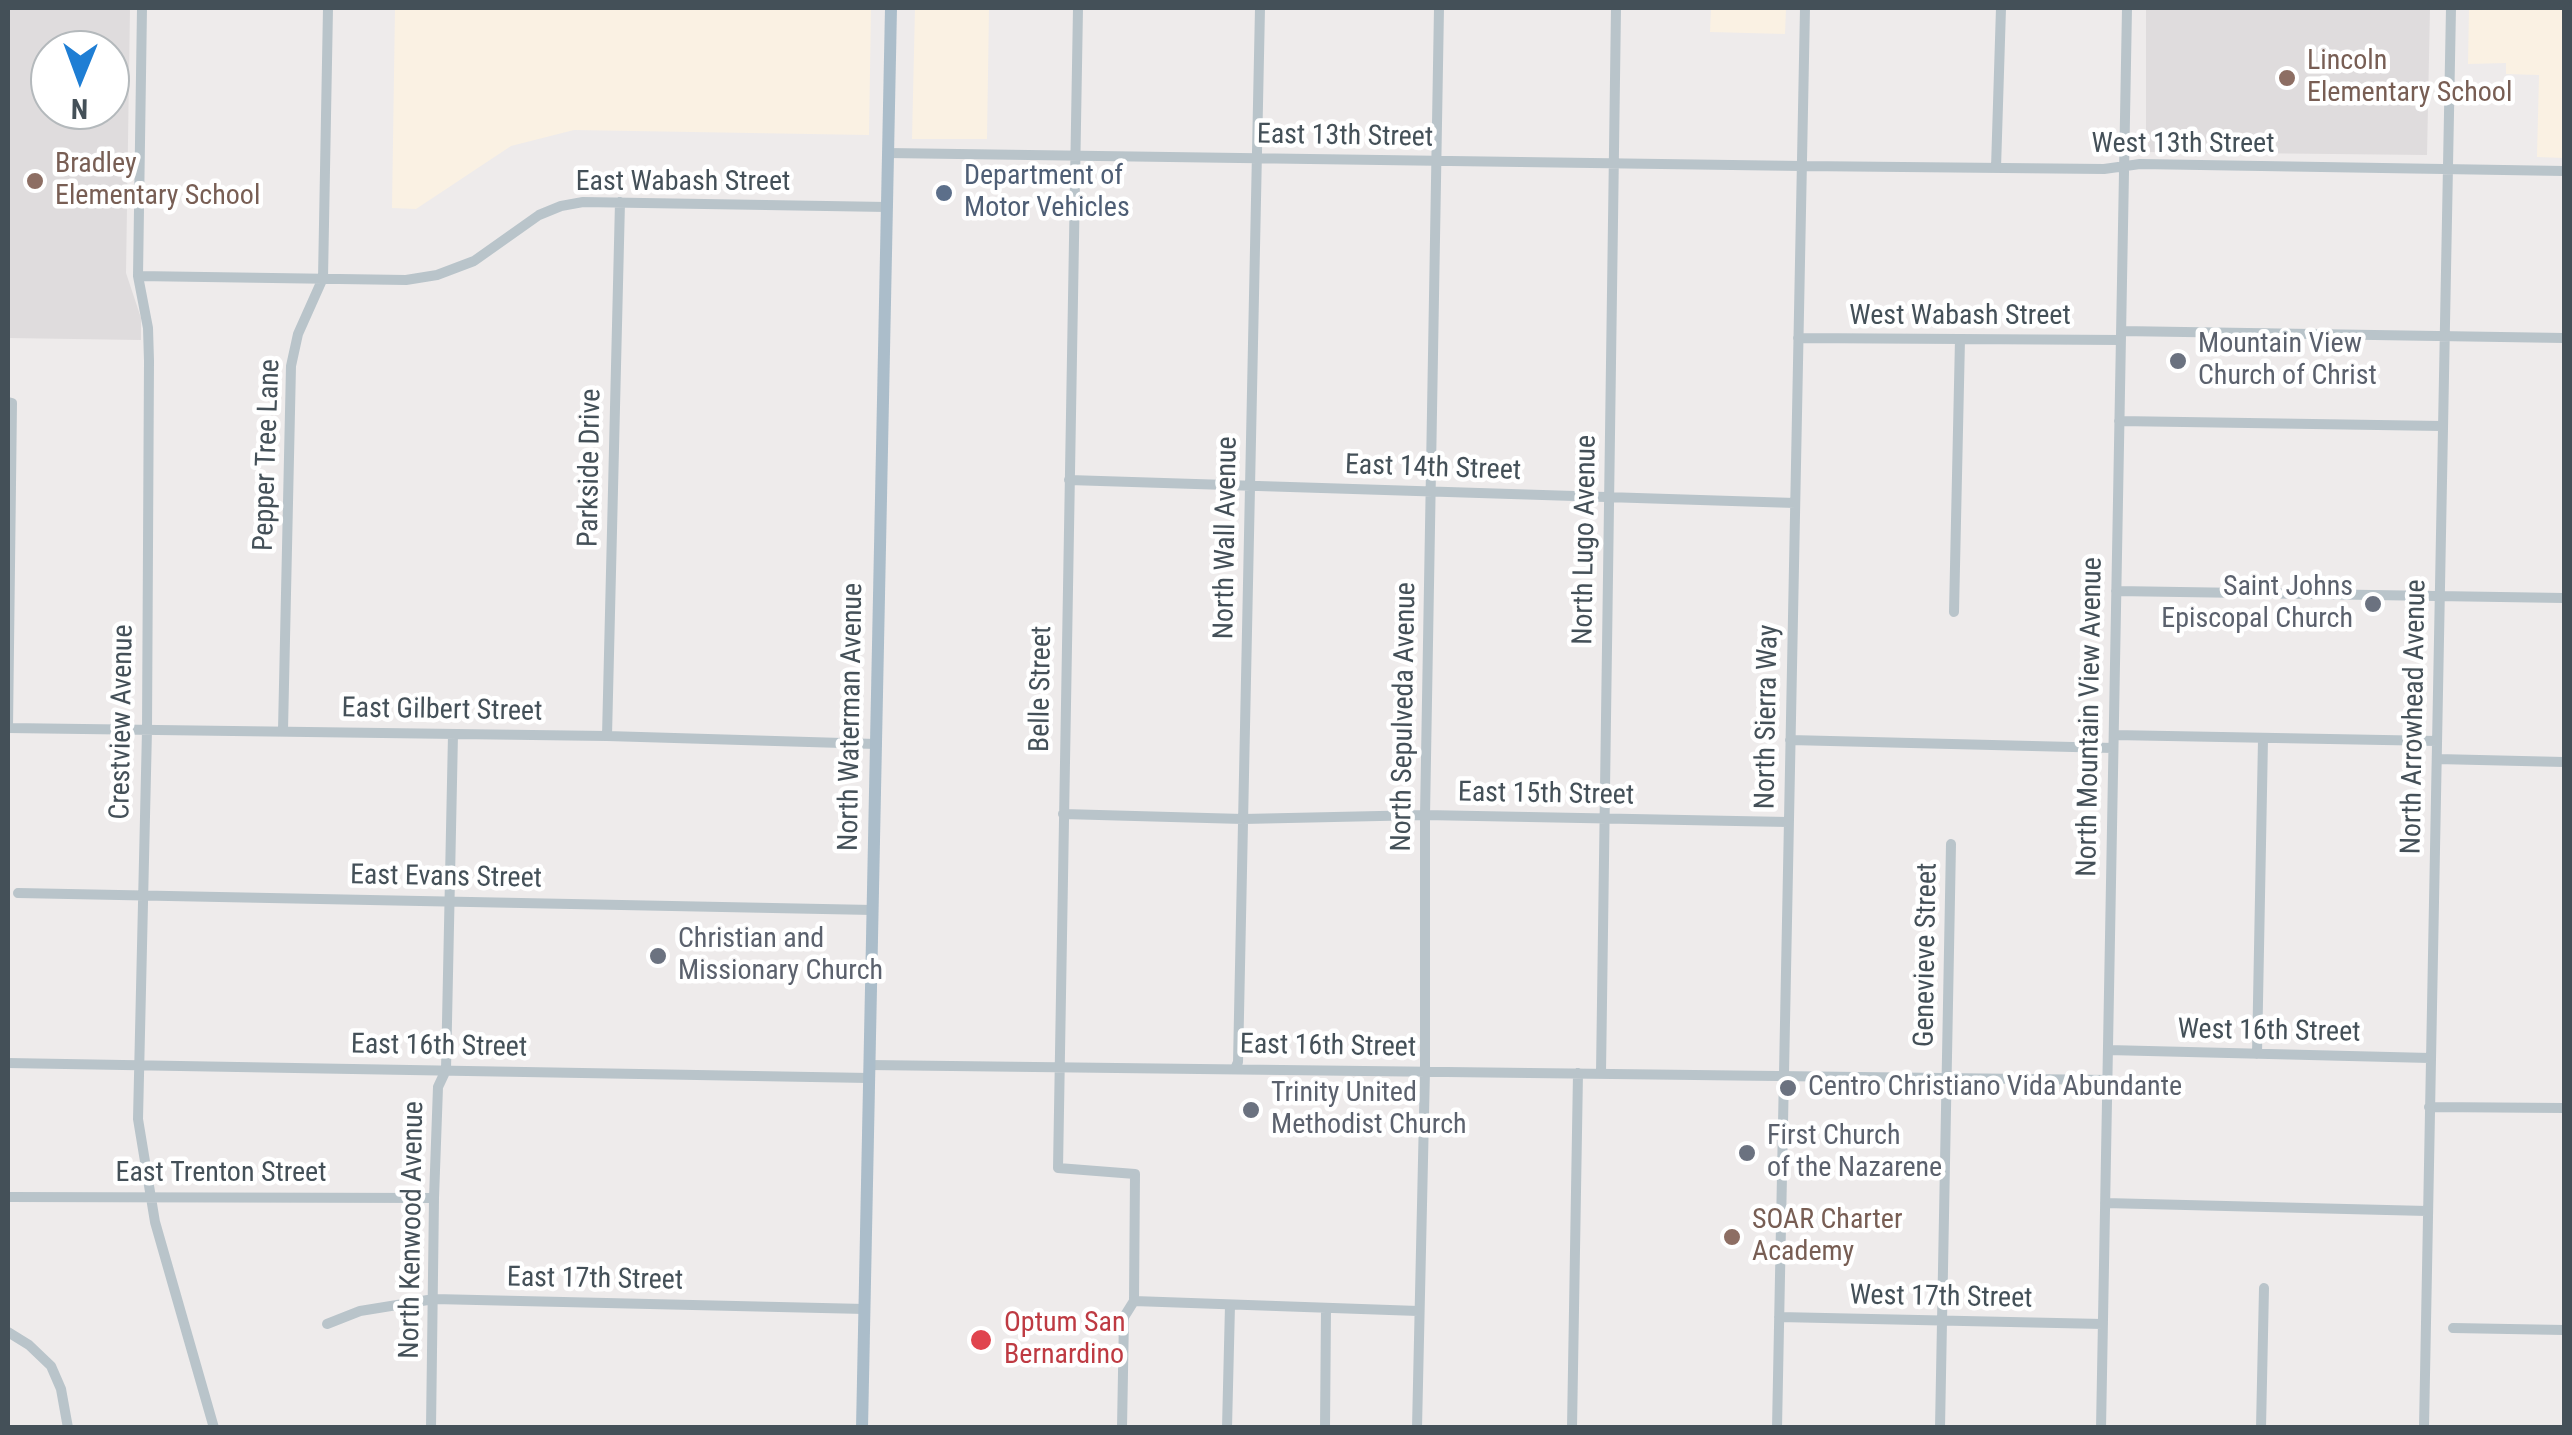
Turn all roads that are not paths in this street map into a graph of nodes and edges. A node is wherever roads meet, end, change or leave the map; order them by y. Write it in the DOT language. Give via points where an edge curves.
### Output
graph roads {
  1 [pos="142,8"];
  2 [pos="328,8"];
  3 [pos="891,8"];
  4 [pos="1078,8"];
  5 [pos="1260,8"];
  6 [pos="1439,8"];
  7 [pos="1616,8"];
  8 [pos="1805,8"];
  9 [pos="2001,8"];
  10 [pos="2127,8"];
  11 [pos="2450,8"];
  12 [pos="888,152"];
  13 [pos="1074,155"];
  14 [pos="1257,158"];
  15 [pos="1436,160"];
  16 [pos="1612,163"];
  17 [pos="1802,166"];
  18 [pos="2124,166"];
  19 [pos="1996,168"];
  20 [pos="2447,169"];
  21 [pos="2564,171"];
  22 [pos="620,202"];
  23 [pos="887,206"];
  24 [pos="138,276"];
  25 [pos="323,278"];
  26 [pos="2121,336"];
  27 [pos="2444,336"];
  28 [pos="1798,338"];
  29 [pos="2564,338"];
  30 [pos="1960,339"];
  31 [pos="10,402"];
  32 [pos="2119,421"];
  33 [pos="2442,426"];
  34 [pos="1068,480"];
  35 [pos="1250,484"];
  36 [pos="1431,491"];
  37 [pos="1610,499"];
  38 [pos="1795,503"];
  39 [pos="2116,591"];
  40 [pos="2440,596"];
  41 [pos="2564,598"];
  42 [pos="1954,612"];
  43 [pos="8,728"];
  44 [pos="147,730"];
  45 [pos="283,730"];
  46 [pos="453,734"];
  47 [pos="607,736"];
  48 [pos="2264,739"];
  49 [pos="1790,740"];
  50 [pos="2437,741"];
  51 [pos="2113,742"];
  52 [pos="876,744"];
  53 [pos="2437,759"];
  54 [pos="2564,762"];
  55 [pos="1063,814"];
  56 [pos="1425,815"];
  57 [pos="1244,819"];
  58 [pos="1606,819"];
  59 [pos="1788,822"];
  60 [pos="1951,844"];
  61 [pos="18,893"];
  62 [pos="142,895"];
  63 [pos="450,900"];
  64 [pos="873,910"];
  65 [pos="2108,1050"];
  66 [pos="2257,1054"];
  67 [pos="2430,1058"];
  68 [pos="8,1063"];
  69 [pos="139,1066"];
  70 [pos="1059,1066"];
  71 [pos="1236,1069"];
  72 [pos="446,1070"];
  73 [pos="1425,1071"];
  74 [pos="869,1072"];
  75 [pos="1578,1072"];
  76 [pos="1600,1073"];
  77 [pos="1786,1075"];
  78 [pos="1947,1077"];
  79 [pos="2107,1080"];
  80 [pos="2429,1107"];
  81 [pos="2564,1108"];
  82 [pos="151,1195"];
  83 [pos="8,1197"];
  84 [pos="434,1198"];
  85 [pos="2105,1203"];
  86 [pos="2427,1211"];
  87 [pos="2264,1288"];
  88 [pos="434,1299"];
  89 [pos="1134,1301"];
  90 [pos="1230,1304"];
  91 [pos="1326,1308"];
  92 [pos="865,1309"];
  93 [pos="1418,1311"];
  94 [pos="1779,1317"];
  95 [pos="1942,1320"];
  96 [pos="327,1324"];
  97 [pos="2102,1324"];
  98 [pos="2452,1328"];
  99 [pos="2564,1330"];
  100 [pos="8,1332"];
  101 [pos="68,1428"];
  102 [pos="214,1428"];
  103 [pos="431,1428"];
  104 [pos="862,1428"];
  105 [pos="1122,1428"];
  106 [pos="1227,1428"];
  107 [pos="1325,1428"];
  108 [pos="1417,1428"];
  109 [pos="1572,1428"];
  110 [pos="1777,1428"];
  111 [pos="1940,1428"];
  112 [pos="2101,1428"];
  113 [pos="2261,1428"];
  114 [pos="2424,1428"];
  1 -- 24 [label="street, Crestview Avenue"];
  2 -- 25 [label="street, Pepper Tree Lane"];
  3 -- 12 [label="main road, North Waterman Avenue"];
  4 -- 13 [label="street, Belle Street"];
  5 -- 14 [label="street, North Wall Avenue"];
  6 -- 15 [label="street, North Sepulveda Avenue"];
  7 -- 16 [label="street, North Lugo Avenue"];
  8 -- 17 [label="street, North Sierra Way"];
  9 -- 19 [label="street"];
  10 -- 18 [label="street, North Mountain View Avenue"];
  11 -- 20 [label="street, North Arrowhead Avenue"];
  12 -- 13 [label="street, East 13th Street"];
  12 -- 23 [label="main road, North Waterman Avenue"];
  13 -- 14 [label="street, East 13th Street"];
  13 -- 34 [label="street, Belle Street"];
  14 -- 15 [label="street, East 13th Street"];
  14 -- 35 [label="street, North Wall Avenue"];
  15 -- 16 [label="street, East 13th Street"];
  15 -- 36 [label="street, North Sepulveda Avenue"];
  16 -- 17 [label="street, East 13th Street"];
  16 -- 37 [label="street, North Lugo Avenue"];
  17 -- 19 [label="street, West 13th Street"];
  17 -- 28 [label="street, North Sierra Way"];
  18 -- 19 [label="street, West 13th Street"];
  18 -- 20 [label="street, West 13th Street"];
  18 -- 26 [label="street, North Mountain View Avenue"];
  20 -- 21 [label="street, West 13th Street"];
  20 -- 27 [label="street, North Arrowhead Avenue"];
  22 -- 23 [label="street, East Wabash Street"];
  22 -- 25 [label="street, East Wabash Street" via="561,206 474,261 437,274"];
  22 -- 47 [label="street, Parkside Drive"];
  23 -- 52 [label="main road, North Waterman Avenue"];
  24 -- 25 [label="street, East Wabash Street"];
  24 -- 44 [label="street, Crestview Avenue" via="148,328"];
  25 -- 45 [label="street, Pepper Tree Lane" via="291,366"];
  26 -- 27 [label="street, West Wabash Street"];
  26 -- 30 [label="street, West Wabash Street"];
  26 -- 32 [label="street, North Mountain View Avenue"];
  27 -- 29 [label="street, West Wabash Street"];
  27 -- 33 [label="street, North Arrowhead Avenue"];
  28 -- 30 [label="street, West Wabash Street"];
  28 -- 38 [label="street, North Sierra Way"];
  30 -- 42 [label="street"];
  31 -- 43 [label="street"];
  32 -- 33 [label="street"];
  32 -- 39 [label="street, North Mountain View Avenue"];
  33 -- 40 [label="street, North Arrowhead Avenue"];
  34 -- 35 [label="street, East 14th Street"];
  34 -- 55 [label="street, Belle Street"];
  35 -- 36 [label="street, East 14th Street"];
  35 -- 57 [label="street, North Wall Avenue"];
  36 -- 37 [label="street, East 14th Street"];
  36 -- 56 [label="street, North Sepulveda Avenue"];
  37 -- 38 [label="street, East 14th Street"];
  37 -- 58 [label="street, North Lugo Avenue"];
  38 -- 49 [label="street, North Sierra Way"];
  39 -- 40 [label="street"];
  39 -- 51 [label="street, North Mountain View Avenue"];
  40 -- 41 [label="street"];
  40 -- 50 [label="street, North Arrowhead Avenue"];
  43 -- 44 [label="street, East Gilbert Street"];
  44 -- 45 [label="street, East Gilbert Street"];
  44 -- 62 [label="street, Crestview Avenue"];
  45 -- 46 [label="street, East Gilbert Street"];
  46 -- 47 [label="street, East Gilbert Street"];
  46 -- 63 [label="street, North Kenwood Avenue"];
  47 -- 52 [label="street, East Gilbert Street"];
  48 -- 50 [label="street"];
  48 -- 51 [label="street"];
  48 -- 66 [label="street"];
  49 -- 51 [label="street"];
  49 -- 59 [label="street, North Sierra Way"];
  50 -- 53 [label="street, North Arrowhead Avenue"];
  51 -- 65 [label="street, North Mountain View Avenue"];
  52 -- 64 [label="main road, North Waterman Avenue"];
  53 -- 54 [label="street"];
  53 -- 67 [label="street, North Arrowhead Avenue"];
  55 -- 57 [label="street, East 15th Street"];
  55 -- 70 [label="street, Belle Street"];
  56 -- 57 [label="street, East 15th Street"];
  56 -- 58 [label="street, East 15th Street"];
  56 -- 73 [label="street, North Sepulveda Avenue"];
  57 -- 71 [label="street, North Wall Avenue"];
  58 -- 59 [label="street, East 15th Street"];
  58 -- 76 [label="street, North Lugo Avenue"];
  59 -- 77 [label="street, North Sierra Way"];
  60 -- 78 [label="street, Genevieve Street"];
  61 -- 62 [label="street, East Evans Street"];
  62 -- 63 [label="street, East Evans Street"];
  62 -- 69 [label="street, Crestview Avenue"];
  63 -- 64 [label="street, East Evans Street"];
  63 -- 72 [label="street, North Kenwood Avenue"];
  64 -- 74 [label="main road, North Waterman Avenue"];
  65 -- 66 [label="street, West 16th Street"];
  65 -- 79 [label="street, North Mountain View Avenue"];
  66 -- 67 [label="street, West 16th Street"];
  67 -- 80 [label="street, North Arrowhead Avenue"];
  68 -- 69 [label="street, East 16th Street"];
  69 -- 72 [label="street, East 16th Street"];
  69 -- 82 [label="street, Crestview Avenue" via="140,1145"];
  70 -- 71 [label="street, East 16th Street"];
  70 -- 74 [label="street, East 16th Street"];
  70 -- 89 [label="street, Belle Street" via="1058,1168 1135,1174"];
  71 -- 73 [label="street, East 16th Street"];
  72 -- 74 [label="street, East 16th Street"];
  72 -- 84 [label="street, North Kenwood Avenue" via="438,1088"];
  73 -- 75 [label="street, East 16th Street"];
  73 -- 93 [label="street, North Sepulveda Avenue"];
  74 -- 92 [label="main road, North Waterman Avenue"];
  75 -- 76 [label="street, East 16th Street"];
  75 -- 109 [label="street"];
  76 -- 77 [label="street, East 16th Street"];
  77 -- 78 [label="street"];
  77 -- 94 [label="street, North Sierra Way"];
  78 -- 79 [label="street"];
  78 -- 95 [label="street, Genevieve Street"];
  79 -- 85 [label="street, North Mountain View Avenue"];
  80 -- 81 [label="street"];
  80 -- 86 [label="street, North Arrowhead Avenue"];
  82 -- 83 [label="street, East Trenton Street"];
  82 -- 84 [label="street, East Trenton Street"];
  82 -- 102 [label="street, Crestview Avenue"];
  84 -- 88 [label="street, North Kenwood Avenue"];
  85 -- 86 [label="street"];
  85 -- 97 [label="street, North Mountain View Avenue"];
  86 -- 114 [label="street, North Arrowhead Avenue"];
  87 -- 113 [label="street"];
  88 -- 92 [label="street, East 17th Street"];
  88 -- 96 [label="street, East 17th Street" via="360,1311"];
  88 -- 103 [label="street, North Kenwood Avenue"];
  89 -- 90 [label="street"];
  89 -- 105 [label="street" via="1124,1317"];
  90 -- 91 [label="street"];
  90 -- 106 [label="street"];
  91 -- 93 [label="street"];
  91 -- 107 [label="street"];
  92 -- 104 [label="main road, North Waterman Avenue"];
  93 -- 108 [label="street, North Sepulveda Avenue"];
  94 -- 95 [label="street, West 17th Street"];
  94 -- 110 [label="street, North Sierra Way"];
  95 -- 97 [label="street, West 17th Street"];
  95 -- 111 [label="street, Genevieve Street"];
  97 -- 112 [label="street, North Mountain View Avenue"];
  98 -- 99 [label="street"];
  100 -- 101 [label="street" via="51,1366"];
}
